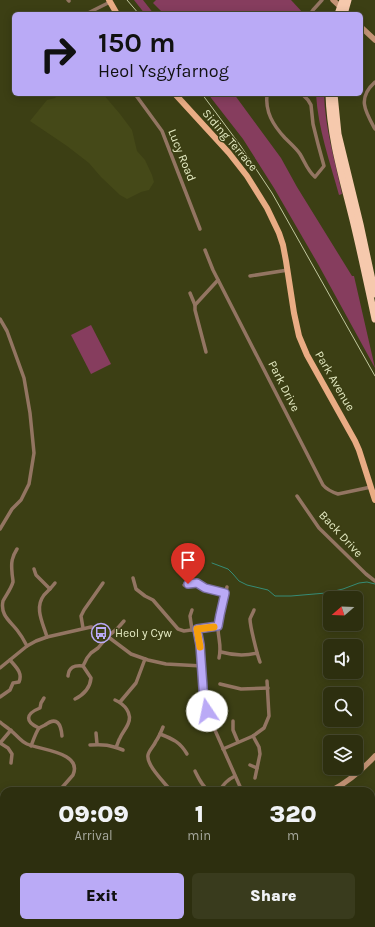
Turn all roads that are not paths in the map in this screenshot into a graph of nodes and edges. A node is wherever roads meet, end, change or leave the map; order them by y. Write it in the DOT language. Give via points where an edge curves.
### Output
graph roads {
  1 [pos="322,0"];
  2 [pos="333,0"];
  3 [pos="343,0"];
  4 [pos="348,0"];
  5 [pos="110,1"];
  6 [pos="90,12"];
  7 [pos="116,12"];
  8 [pos="312,12"];
  9 [pos="339,12"];
  10 [pos="345,12"];
  11 [pos="346,12"];
  12 [pos="363,29"];
  13 [pos="375,40"];
  14 [pos="375,82"];
  15 [pos="136,96"];
  16 [pos="177,96"];
  17 [pos="267,96"];
  18 [pos="304,96"];
  19 [pos="329,96"];
  20 [pos="334,96"];
  21 [pos="375,129"];
  22 [pos="200,229"];
  23 [pos="205,250"];
  24 [pos="288,270"];
  25 [pos="250,276"];
  26 [pos="218,280"];
  27 [pos="190,293"];
  28 [pos="375,294"];
  29 [pos="195,305"];
  30 [pos="0,319"];
  31 [pos="375,320"];
  32 [pos="206,352"];
  33 [pos="371,487"];
  34 [pos="297,496"];
  35 [pos="375,500"];
  36 [pos="0,529"];
  37 [pos="17,549"];
  38 [pos="34,570"];
  39 [pos="133,578"];
  40 [pos="375,581"];
  41 [pos="55,583"];
  42 [pos="102,583"];
  43 [pos="184,585"];
  44 [pos="227,587"];
  45 [pos="50,589"];
  46 [pos="225,593"];
  47 [pos="1,605"];
  48 [pos="192,610"];
  49 [pos="254,610"];
  50 [pos="124,621"];
  51 [pos="218,626"];
  52 [pos="83,628"];
  53 [pos="197,629"];
  54 [pos="192,630"];
  55 [pos="108,636"];
  56 [pos="47,637"];
  57 [pos="27,646"];
  58 [pos="221,652"];
  59 [pos="257,653"];
  60 [pos="219,658"];
  61 [pos="145,659"];
  62 [pos="10,660"];
  63 [pos="260,662"];
  64 [pos="83,666"];
  65 [pos="202,666"];
  66 [pos="0,668"];
  67 [pos="68,676"];
  68 [pos="267,681"];
  69 [pos="220,684"];
  70 [pos="268,688"];
  71 [pos="0,697"];
  72 [pos="44,698"];
  73 [pos="75,699"];
  74 [pos="115,700"];
  75 [pos="120,702"];
  76 [pos="233,721"];
  77 [pos="0,722"];
  78 [pos="39,728"];
  79 [pos="163,728"];
  80 [pos="11,730"];
  81 [pos="96,732"];
  82 [pos="160,734"];
  83 [pos="62,736"];
  84 [pos="253,736"];
  85 [pos="238,742"];
  86 [pos="0,743"];
  87 [pos="97,744"];
  88 [pos="90,745"];
  89 [pos="31,746"];
  90 [pos="116,747"];
  91 [pos="223,749"];
  92 [pos="123,750"];
  93 [pos="184,750"];
  94 [pos="179,753"];
  95 [pos="187,754"];
  96 [pos="375,756"];
  97 [pos="11,763"];
  98 [pos="250,765"];
  99 [pos="257,768"];
  100 [pos="195,771"];
  101 [pos="235,776"];
  102 [pos="254,778"];
  103 [pos="63,787"];
  104 [pos="167,787"];
  105 [pos="205,787"];
  106 [pos="222,787"];
  107 [pos="240,787"];
  108 [pos="338,787"];
  1 -- 8 [label="street"];
  2 -- 11 [label="main road"];
  3 -- 9 [label="highway"];
  4 -- 10 [label="highway"];
  5 -- 6 [label="street"];
  5 -- 7 [label="main road"];
  12 -- 13 [label="main road"];
  14 -- 21 [label="street" via="365,94 364,103"];
  15 -- 22 [label="street, Lucy Road" via="162,131"];
  16 -- 24 [label="main road, Siding Terrace" via="229,153 258,192 279,233"];
  17 -- 18 [label="street" via="267,111 271,119 315,177 324,166 313,124 311,105"];
  19 -- 31 [label="highway" via="337,156"];
  20 -- 28 [label="highway" via="341,148"];
  23 -- 26 [label="street, Park Drive"];
  24 -- 25 [label="street"];
  24 -- 33 [label="main road, Park Avenue" via="294,314 307,355 355,441"];
  26 -- 29 [label="street"];
  26 -- 33 [label="street, Park Drive" via="323,485 338,494"];
  27 -- 29 [label="street"];
  29 -- 32 [label="street"];
  30 -- 36 [label="street" via="24,378 34,454 29,484"];
  33 -- 35 [label="main road, Park Avenue"];
  34 -- 40 [label="street, Back Drive" via="319,528"];
  37 -- 47 [label="street" via="12,557 12,586"];
  38 -- 45 [label="street"];
  39 -- 54 [label="street" via="136,589 153,600 178,629"];
  41 -- 45 [label="street"];
  42 -- 52 [label="street" via="81,616"];
  43 -- 46 [label="street" via="197,583 205,588"];
  44 -- 46 [label="street"];
  45 -- 56 [label="street" via="40,604 40,614"];
  46 -- 51 [label="street"];
  47 -- 57 [label="street" via="2,613"];
  48 -- 54 [label="street"];
  49 -- 59 [label="street" via="250,624"];
  50 -- 55 [label="street"];
  51 -- 53 [label="street"];
  51 -- 58 [label="street"];
  52 -- 55 [label="street" via="96,628"];
  52 -- 56 [label="street"];
  53 -- 54 [label="street"];
  53 -- 65 [label="street"];
  55 -- 61 [label="street" via="131,654"];
  55 -- 64 [label="street" via="86,658"];
  56 -- 57 [label="street"];
  57 -- 62 [label="street"];
  58 -- 59 [label="street" via="232,655"];
  58 -- 60 [label="street"];
  59 -- 63 [label="street"];
  61 -- 65 [label="street" via="166,664"];
  61 -- 75 [label="street" via="136,683"];
  62 -- 66 [label="street"];
  62 -- 71 [label="street" via="21,677 19,682 13,683 10,690"];
  64 -- 67 [label="street" via="71,668"];
  64 -- 73 [label="street" via="91,678 85,692"];
  65 -- 91 [label="street" via="204,702"];
  68 -- 70 [label="street"];
  69 -- 70 [label="street" via="241,689"];
  70 -- 84 [label="street" via="269,716 264,728"];
  72 -- 78 [label="street" via="40,708 31,712 28,718"];
  74 -- 75 [label="street"];
  75 -- 90 [label="street" via="128,711 129,721"];
  76 -- 85 [label="street" via="233,730"];
  77 -- 80 [label="street"];
  78 -- 83 [label="street" via="49,722 58,722"];
  78 -- 89 [label="street"];
  79 -- 82 [label="street"];
  80 -- 86 [label="street"];
  80 -- 89 [label="street"];
  81 -- 87 [label="street"];
  82 -- 93 [label="street" via="178,742"];
  82 -- 104 [label="street" via="148,758"];
  84 -- 85 [label="street"];
  84 -- 99 [label="street" via="260,754"];
  85 -- 91 [label="street"];
  86 -- 97 [label="street" via="12,754"];
  87 -- 88 [label="street"];
  87 -- 90 [label="street"];
  89 -- 103 [label="street" via="58,753 73,763 74,775"];
  90 -- 92 [label="street"];
  91 -- 101 [label="street"];
  93 -- 94 [label="street"];
  93 -- 95 [label="street"];
  96 -- 108 [label="main road" via="360,772"];
  98 -- 99 [label="street"];
  99 -- 102 [label="street"];
  100 -- 105 [label="street"];
  101 -- 106 [label="street" via="228,779"];
  101 -- 107 [label="street"];
}
